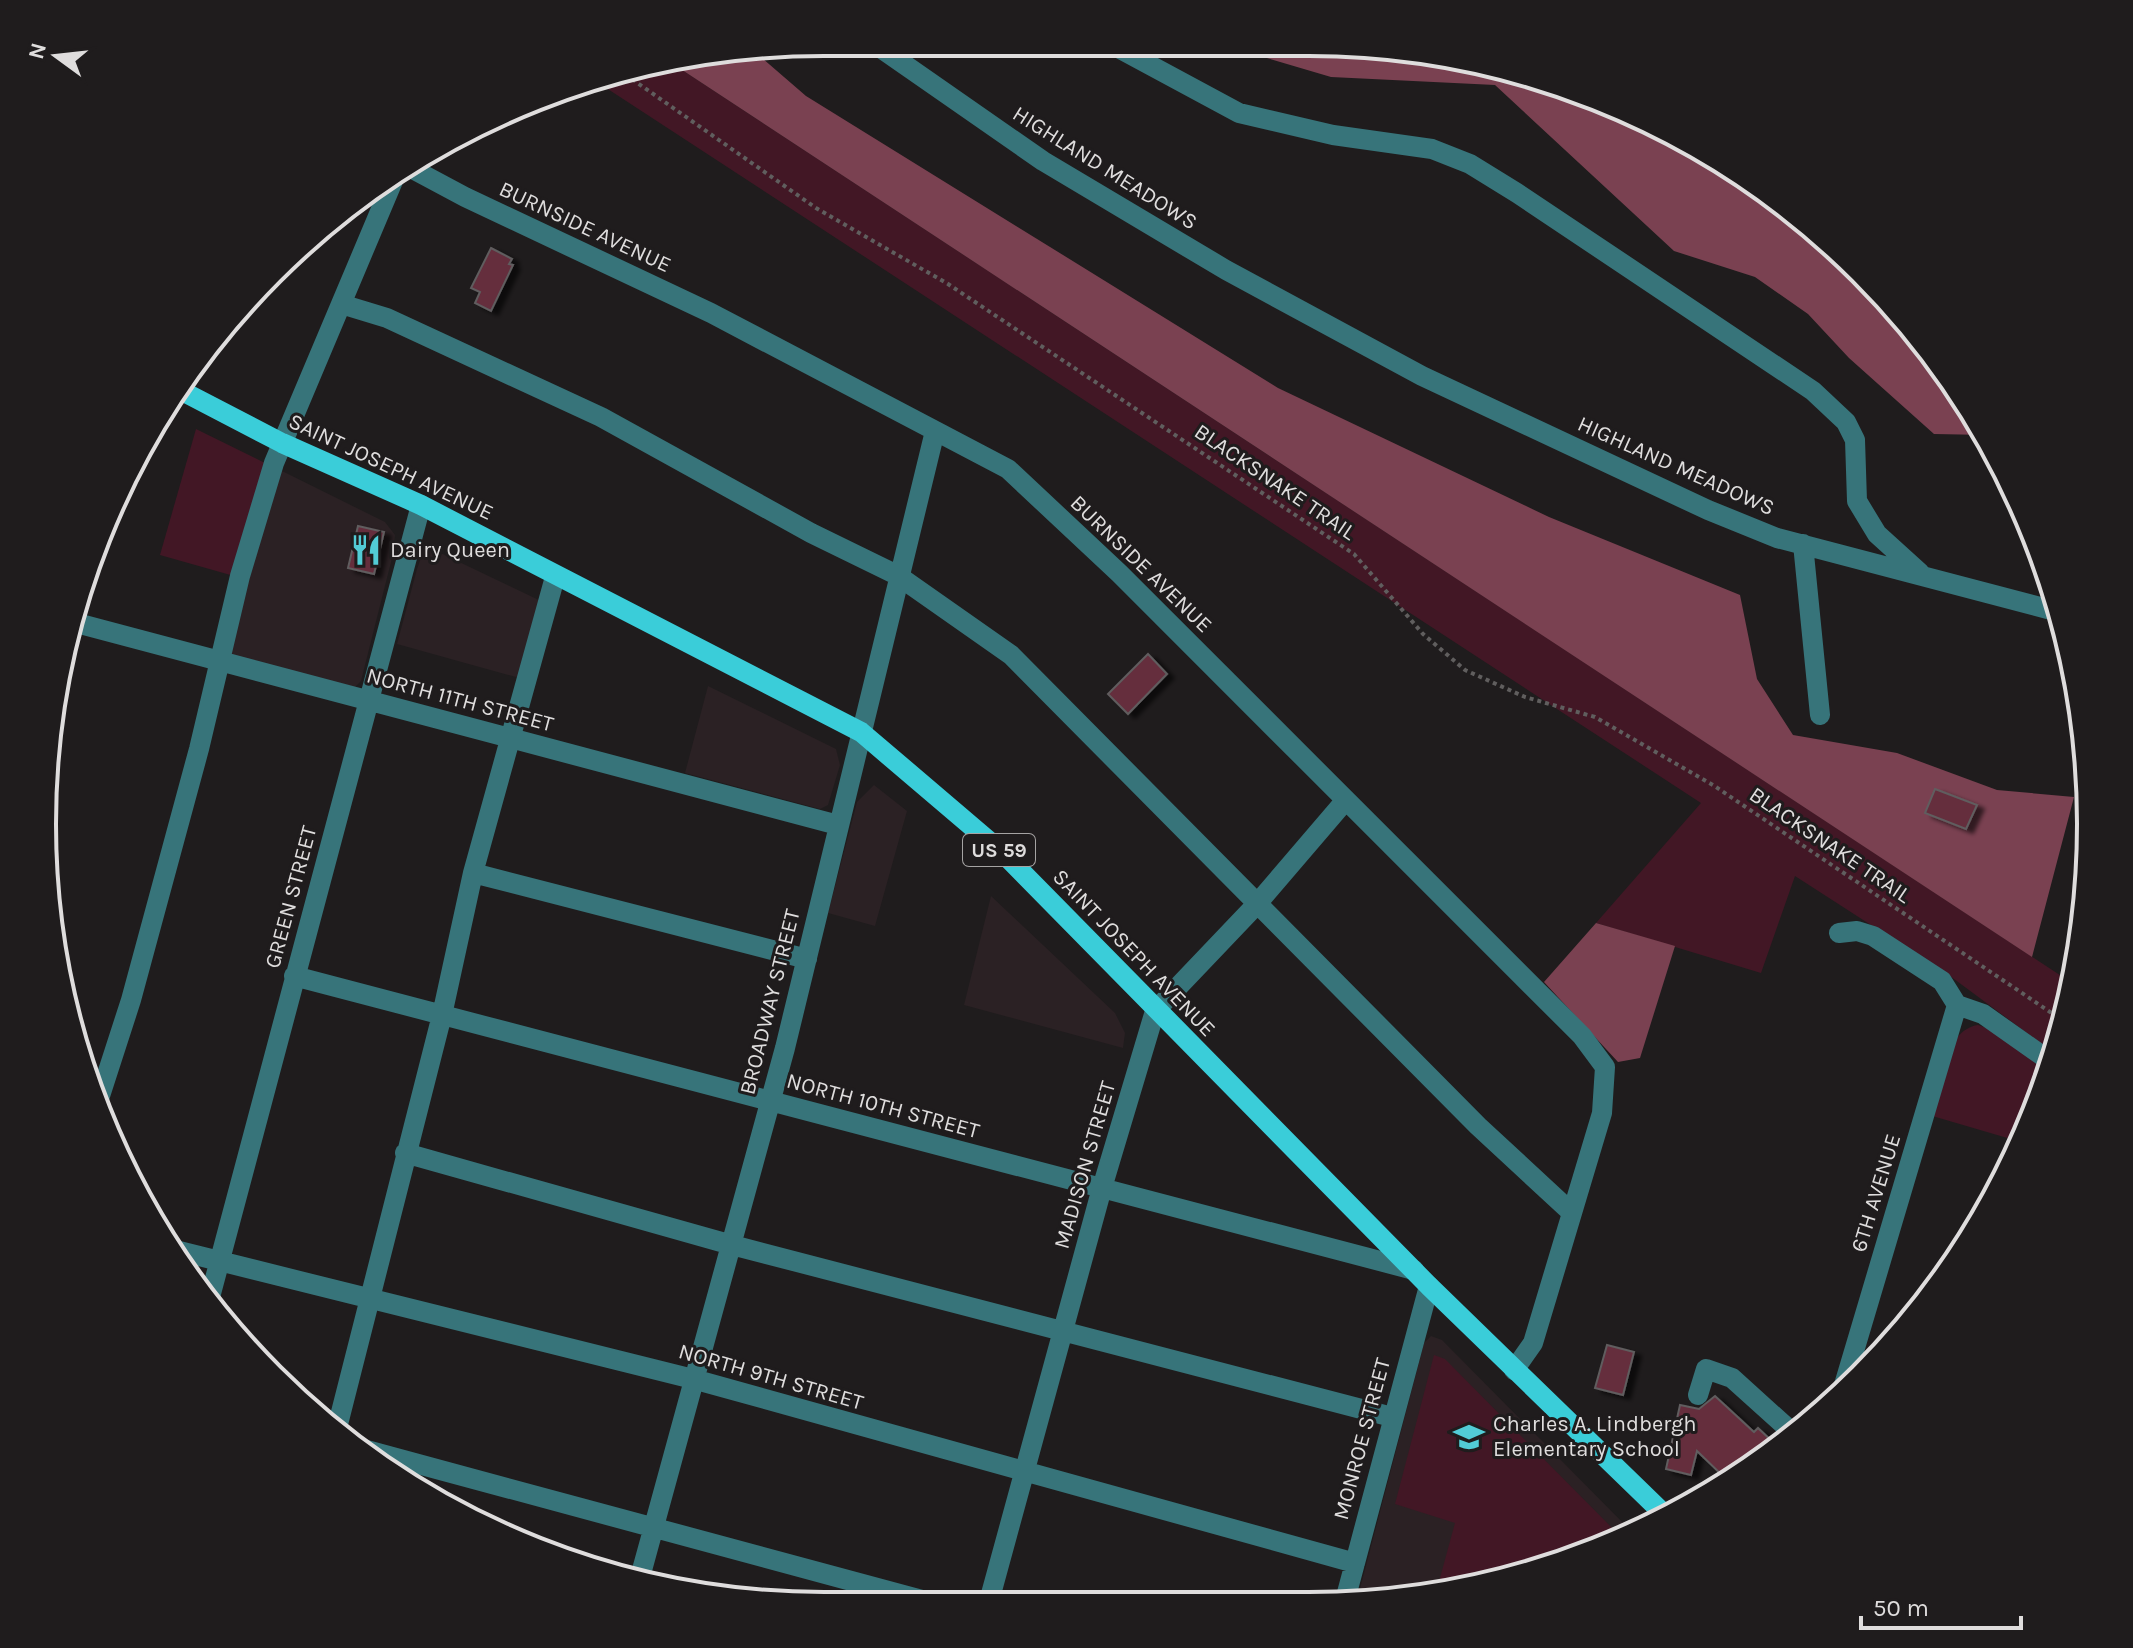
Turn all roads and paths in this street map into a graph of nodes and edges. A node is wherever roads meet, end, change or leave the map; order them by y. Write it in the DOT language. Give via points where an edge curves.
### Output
graph roads {
  1 [pos="892,56"];
  2 [pos="1133,56"];
  3 [pos="633,80"];
  4 [pos="418,172"];
  5 [pos="389,191"];
  6 [pos="341,304"];
  7 [pos="187,394"];
  8 [pos="935,431"];
  9 [pos="282,443"];
  10 [pos="421,505"];
  11 [pos="1803,544"];
  12 [pos="897,575"];
  13 [pos="1923,576"];
  14 [pos="555,577"];
  15 [pos="2046,609"];
  16 [pos="82,624"];
  17 [pos="219,660"];
  18 [pos="369,701"];
  19 [pos="1820,715"];
  20 [pos="861,732"];
  21 [pos="513,739"];
  22 [pos="1345,801"];
  23 [pos="838,825"];
  24 [pos="473,873"];
  25 [pos="1256,905"];
  26 [pos="1839,933"];
  27 [pos="807,959"];
  28 [pos="294,976"];
  29 [pos="1957,1005"];
  30 [pos="1155,1011"];
  31 [pos="2053,1014"];
  32 [pos="442,1015"];
  33 [pos="2041,1055"];
  34 [pos="103,1087"];
  35 [pos="771,1101"];
  36 [pos="405,1153"];
  37 [pos="1102,1188"];
  38 [pos="1572,1213"];
  39 [pos="732,1245"];
  40 [pos="186,1253"];
  41 [pos="219,1261"];
  42 [pos="1414,1270"];
  43 [pos="1429,1286"];
  44 [pos="212,1288"];
  45 [pos="369,1299"];
  46 [pos="1063,1331"];
  47 [pos="1514,1370"];
  48 [pos="1848,1370"];
  49 [pos="693,1379"];
  50 [pos="1698,1395"];
  51 [pos="1392,1417"];
  52 [pos="339,1419"];
  53 [pos="1785,1426"];
  54 [pos="387,1456"];
  55 [pos="1024,1473"];
  56 [pos="1658,1508"];
  57 [pos="653,1528"];
  58 [pos="1355,1563"];
  59 [pos="642,1570"];
  60 [pos="1348,1590"];
  61 [pos="892,1592"];
  62 [pos="992,1592"];
  1 -- 11 [label="street, HIGHLAND MEADOWS" via="1043,161 1226,270 1422,376 1708,510"];
  2 -- 13 [label="street" via="1239,113 1333,135 1432,149 1470,164 1517,193 1813,391 1846,422 1855,440 1857,501 1877,534"];
  3 -- 31 [label="path, BLACKSNAKE TRAIL" via="805,201 948,284 1354,554 1423,634 1465,670 1525,697 1595,717 1713,785"];
  4 -- 8 [label="street, BURNSIDE AVENUE" via="711,313"];
  5 -- 6 [label="street"];
  6 -- 9 [label="street"];
  6 -- 12 [label="street" via="387,318 601,417"];
  7 -- 9 [label="main road, SAINT JOSEPH AVENUE / US 59"];
  8 -- 12 [label="street, BROADWAY STREET"];
  8 -- 22 [label="street, BURNSIDE AVENUE" via="1008,469"];
  9 -- 10 [label="main road, SAINT JOSEPH AVENUE / US 59"];
  9 -- 17 [label="street"];
  10 -- 14 [label="main road, SAINT JOSEPH AVENUE / US 59"];
  10 -- 18 [label="street, GREEN STREET"];
  11 -- 13 [label="street, HIGHLAND MEADOWS"];
  11 -- 19 [label="street"];
  12 -- 20 [label="street, BROADWAY STREET"];
  12 -- 25 [label="street" via="1011,655"];
  13 -- 15 [label="street, HIGHLAND MEADOWS"];
  14 -- 20 [label="main road, SAINT JOSEPH AVENUE / US 59"];
  14 -- 21 [label="street"];
  16 -- 17 [label="street, NORTH 11TH STREET"];
  17 -- 18 [label="street, NORTH 11TH STREET"];
  17 -- 34 [label="street" via="131,1000"];
  18 -- 21 [label="street, NORTH 11TH STREET"];
  18 -- 28 [label="street, GREEN STREET"];
  20 -- 23 [label="street, BROADWAY STREET"];
  20 -- 30 [label="main road, SAINT JOSEPH AVENUE / US 59" via="1003,853"];
  21 -- 23 [label="street, NORTH 11TH STREET"];
  21 -- 24 [label="street"];
  22 -- 25 [label="street, MADISON STREET"];
  22 -- 38 [label="street, BURNSIDE AVENUE" via="1600,1058 1606,1081 1602,1113"];
  23 -- 27 [label="street, BROADWAY STREET"];
  24 -- 27 [label="street"];
  24 -- 32 [label="street"];
  25 -- 30 [label="street, MADISON STREET"];
  25 -- 38 [label="street"];
  26 -- 29 [label="street" via="1873,936 1942,981"];
  27 -- 35 [label="street, BROADWAY STREET"];
  28 -- 32 [label="street, NORTH 10TH STREET"];
  28 -- 41 [label="street, GREEN STREET"];
  29 -- 33 [label="street" via="1983,1014"];
  29 -- 48 [label="street, 6TH AVENUE"];
  30 -- 37 [label="street, MADISON STREET"];
  30 -- 42 [label="main road, SAINT JOSEPH AVENUE / US 59"];
  32 -- 35 [label="street, NORTH 10TH STREET"];
  32 -- 36 [label="street"];
  35 -- 37 [label="street, NORTH 10TH STREET"];
  35 -- 39 [label="street, BROADWAY STREET"];
  36 -- 39 [label="street"];
  36 -- 45 [label="street"];
  37 -- 42 [label="street, NORTH 10TH STREET"];
  37 -- 46 [label="street, MADISON STREET"];
  38 -- 47 [label="street, BURNSIDE AVENUE" via="1533,1343"];
  39 -- 46 [label="street"];
  39 -- 49 [label="street, BROADWAY STREET"];
  40 -- 41 [label="street, NORTH 9TH STREET"];
  41 -- 44 [label="street, GREEN STREET"];
  41 -- 45 [label="street, NORTH 9TH STREET"];
  42 -- 43 [label="main road, SAINT JOSEPH AVENUE / US 59"];
  43 -- 47 [label="main road, SAINT JOSEPH AVENUE / US 59"];
  43 -- 51 [label="street, MONROE STREET"];
  45 -- 49 [label="street, NORTH 9TH STREET"];
  45 -- 52 [label="street"];
  46 -- 51 [label="street"];
  46 -- 55 [label="street, MADISON STREET"];
  47 -- 56 [label="main road, SAINT JOSEPH AVENUE / US 59"];
  49 -- 55 [label="street, NORTH 9TH STREET"];
  49 -- 57 [label="street, BROADWAY STREET"];
  50 -- 53 [label="street" via="1706,1369 1732,1378"];
  51 -- 58 [label="street, MONROE STREET"];
  54 -- 57 [label="street"];
  55 -- 58 [label="street, NORTH 9TH STREET"];
  55 -- 62 [label="street, MADISON STREET"];
  57 -- 59 [label="street, BROADWAY STREET"];
  57 -- 61 [label="street"];
  58 -- 60 [label="street, MONROE STREET"];
}
